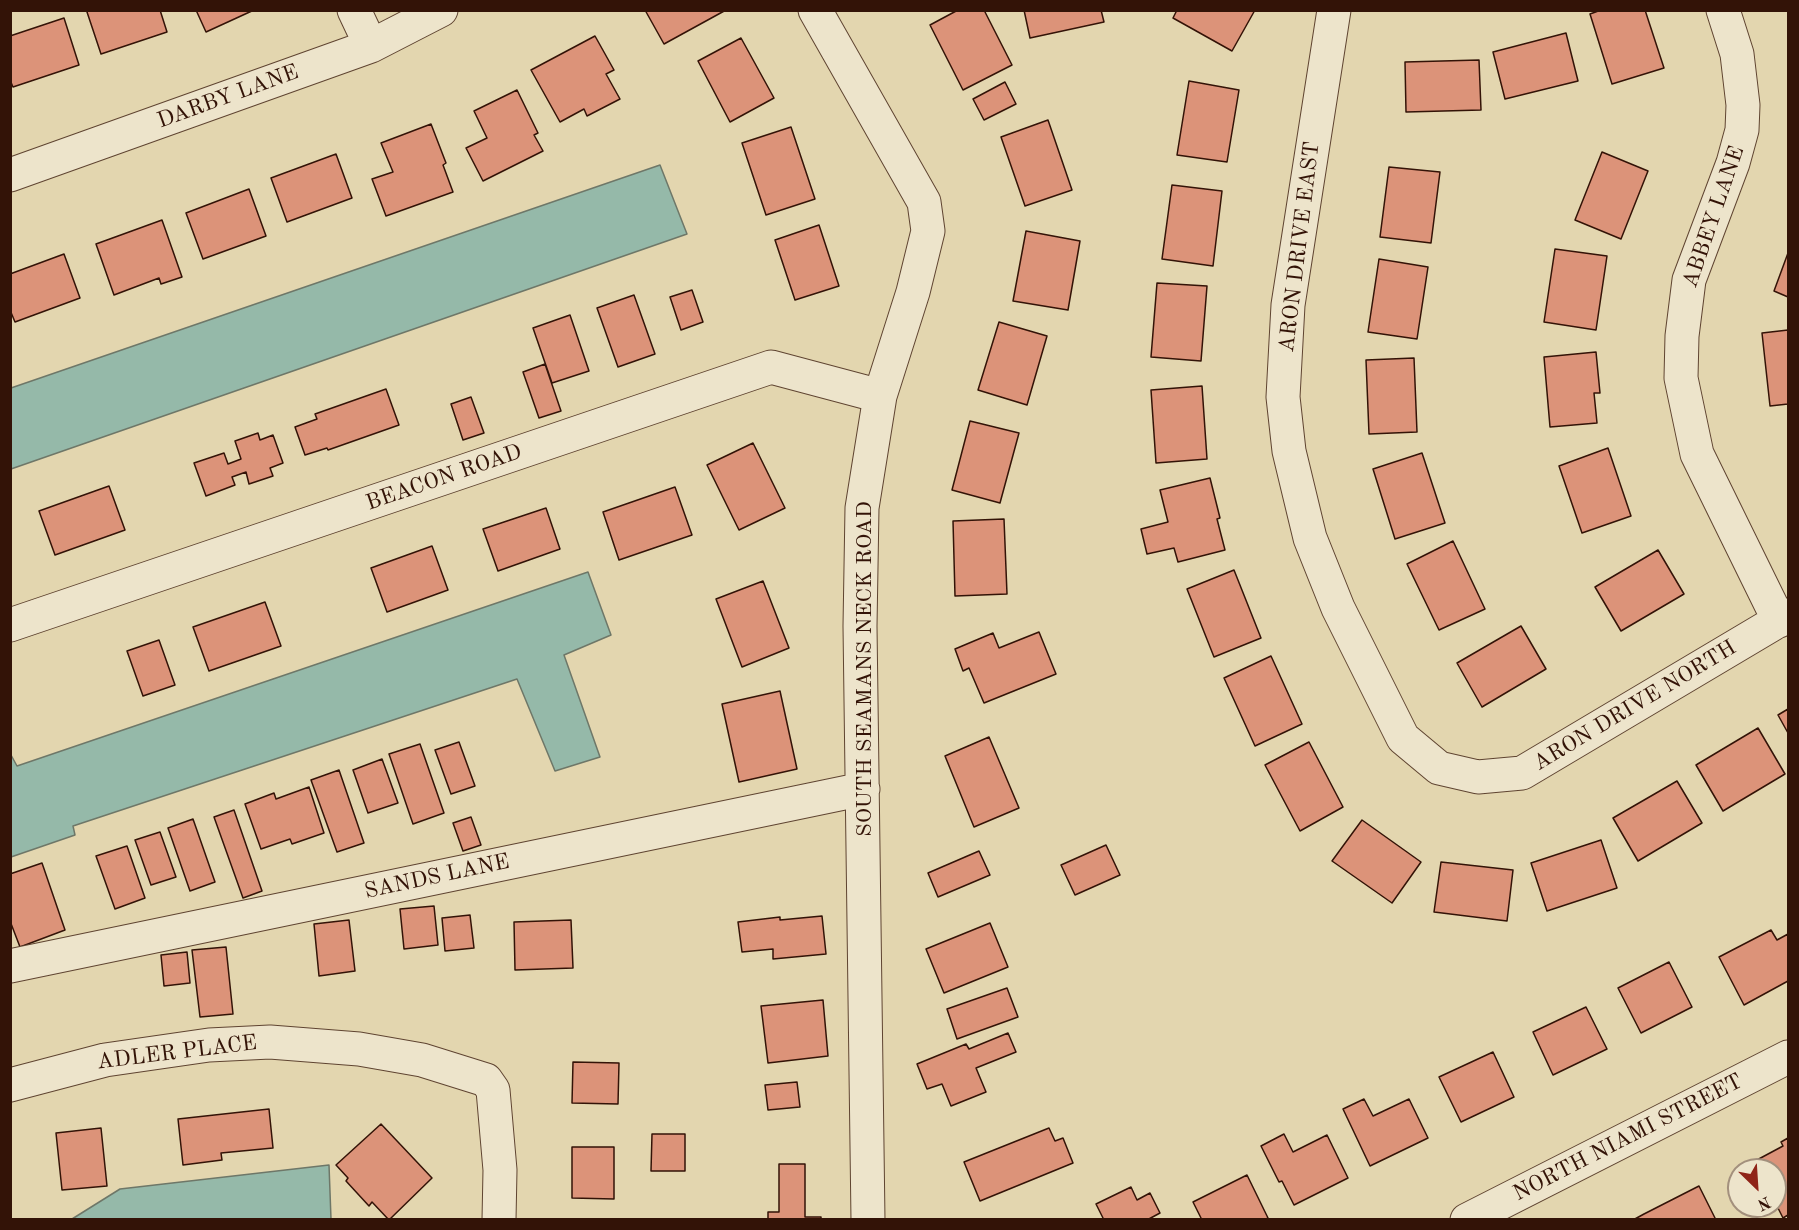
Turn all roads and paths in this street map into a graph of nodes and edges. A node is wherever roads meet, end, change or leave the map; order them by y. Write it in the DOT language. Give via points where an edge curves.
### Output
graph roads {
  1 [pos="354,10"];
  2 [pos="441,10"];
  3 [pos="815,10"];
  4 [pos="1334,10"];
  5 [pos="1723,10"];
  6 [pos="371,46"];
  7 [pos="10,175"];
  8 [pos="880,396"];
  9 [pos="1784,618"];
  10 [pos="10,626"];
  11 [pos="1439,768"];
  12 [pos="864,789"];
  13 [pos="10,966"];
  14 [pos="1788,1057"];
  15 [pos="10,1085"];
  16 [pos="499,1220"];
  17 [pos="868,1220"];
  18 [pos="1467,1220"];
  1 -- 6 [label="street"];
  2 -- 6 [label="street, DARBY LANE"];
  3 -- 8 [label="street, SOUTH SEAMANS NECK ROAD" via="924,202 928,231"];
  4 -- 11 [label="street, ARON DRIVE EAST" via="1288,305 1283,398 1288,451 1310,538 1338,608 1403,738"];
  5 -- 9 [label="street, ABBEY LANE" via="1737,54 1742,130 1689,280 1682,378 1697,454"];
  6 -- 7 [label="street, DARBY LANE"];
  8 -- 10 [label="street, BEACON ROAD" via="771,367"];
  8 -- 12 [label="street, SOUTH SEAMANS NECK ROAD" via="862,508"];
  9 -- 11 [label="street, ARON DRIVE NORTH" via="1522,773 1478,777"];
  12 -- 13 [label="street, SANDS LANE"];
  12 -- 17 [label="street, SOUTH SEAMANS NECK ROAD"];
  14 -- 18 [label="street, NORTH NIAMI STREET"];
  15 -- 16 [label="street, ADLER PLACE" via="105,1060 209,1045 270,1042 359,1049 422,1060 486,1080 493,1090 500,1170"];
}
